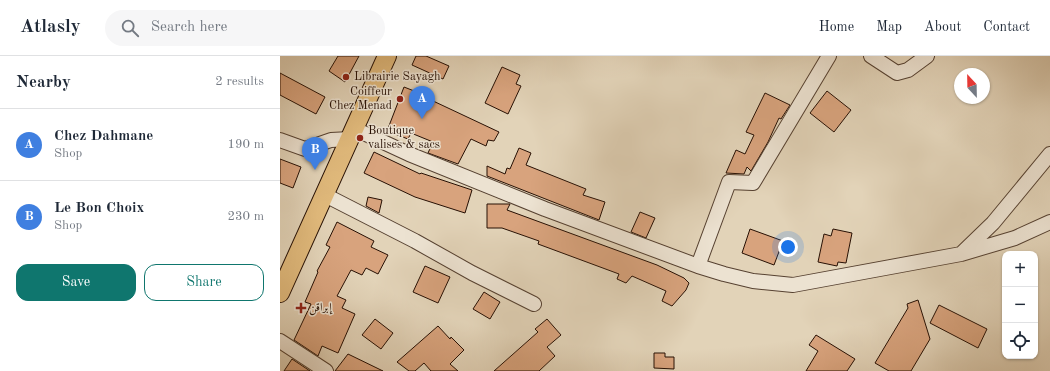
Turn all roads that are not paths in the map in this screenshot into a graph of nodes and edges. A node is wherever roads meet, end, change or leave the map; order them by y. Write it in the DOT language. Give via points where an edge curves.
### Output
graph roads {
  1 [pos="387,56"];
  2 [pos="829,56"];
  3 [pos="871,56"];
  4 [pos="927,56"];
  5 [pos="352,134"];
  6 [pos="280,140"];
  7 [pos="1050,154"];
  8 [pos="325,195"];
  9 [pos="1050,222"];
  10 [pos="961,254"];
  11 [pos="698,266"];
  12 [pos="280,293"];
  13 [pos="534,304"];
  14 [pos="280,340"];
  15 [pos="326,371"];
  1 -- 5 [label="main road"];
  2 -- 11 [label="street" via="753,183 729,182"];
  3 -- 4 [label="street" via="897,73 908,70"];
  5 -- 6 [label="street" via="305,149"];
  5 -- 8 [label="main road"];
  5 -- 11 [label="street"];
  7 -- 10 [label="street" via="993,222"];
  8 -- 12 [label="main road"];
  8 -- 13 [label="street" via="415,241 472,274"];
  9 -- 10 [label="street" via="1015,238"];
  10 -- 11 [label="street" via="793,285 753,281"];
  14 -- 15 [label="street"];
}
